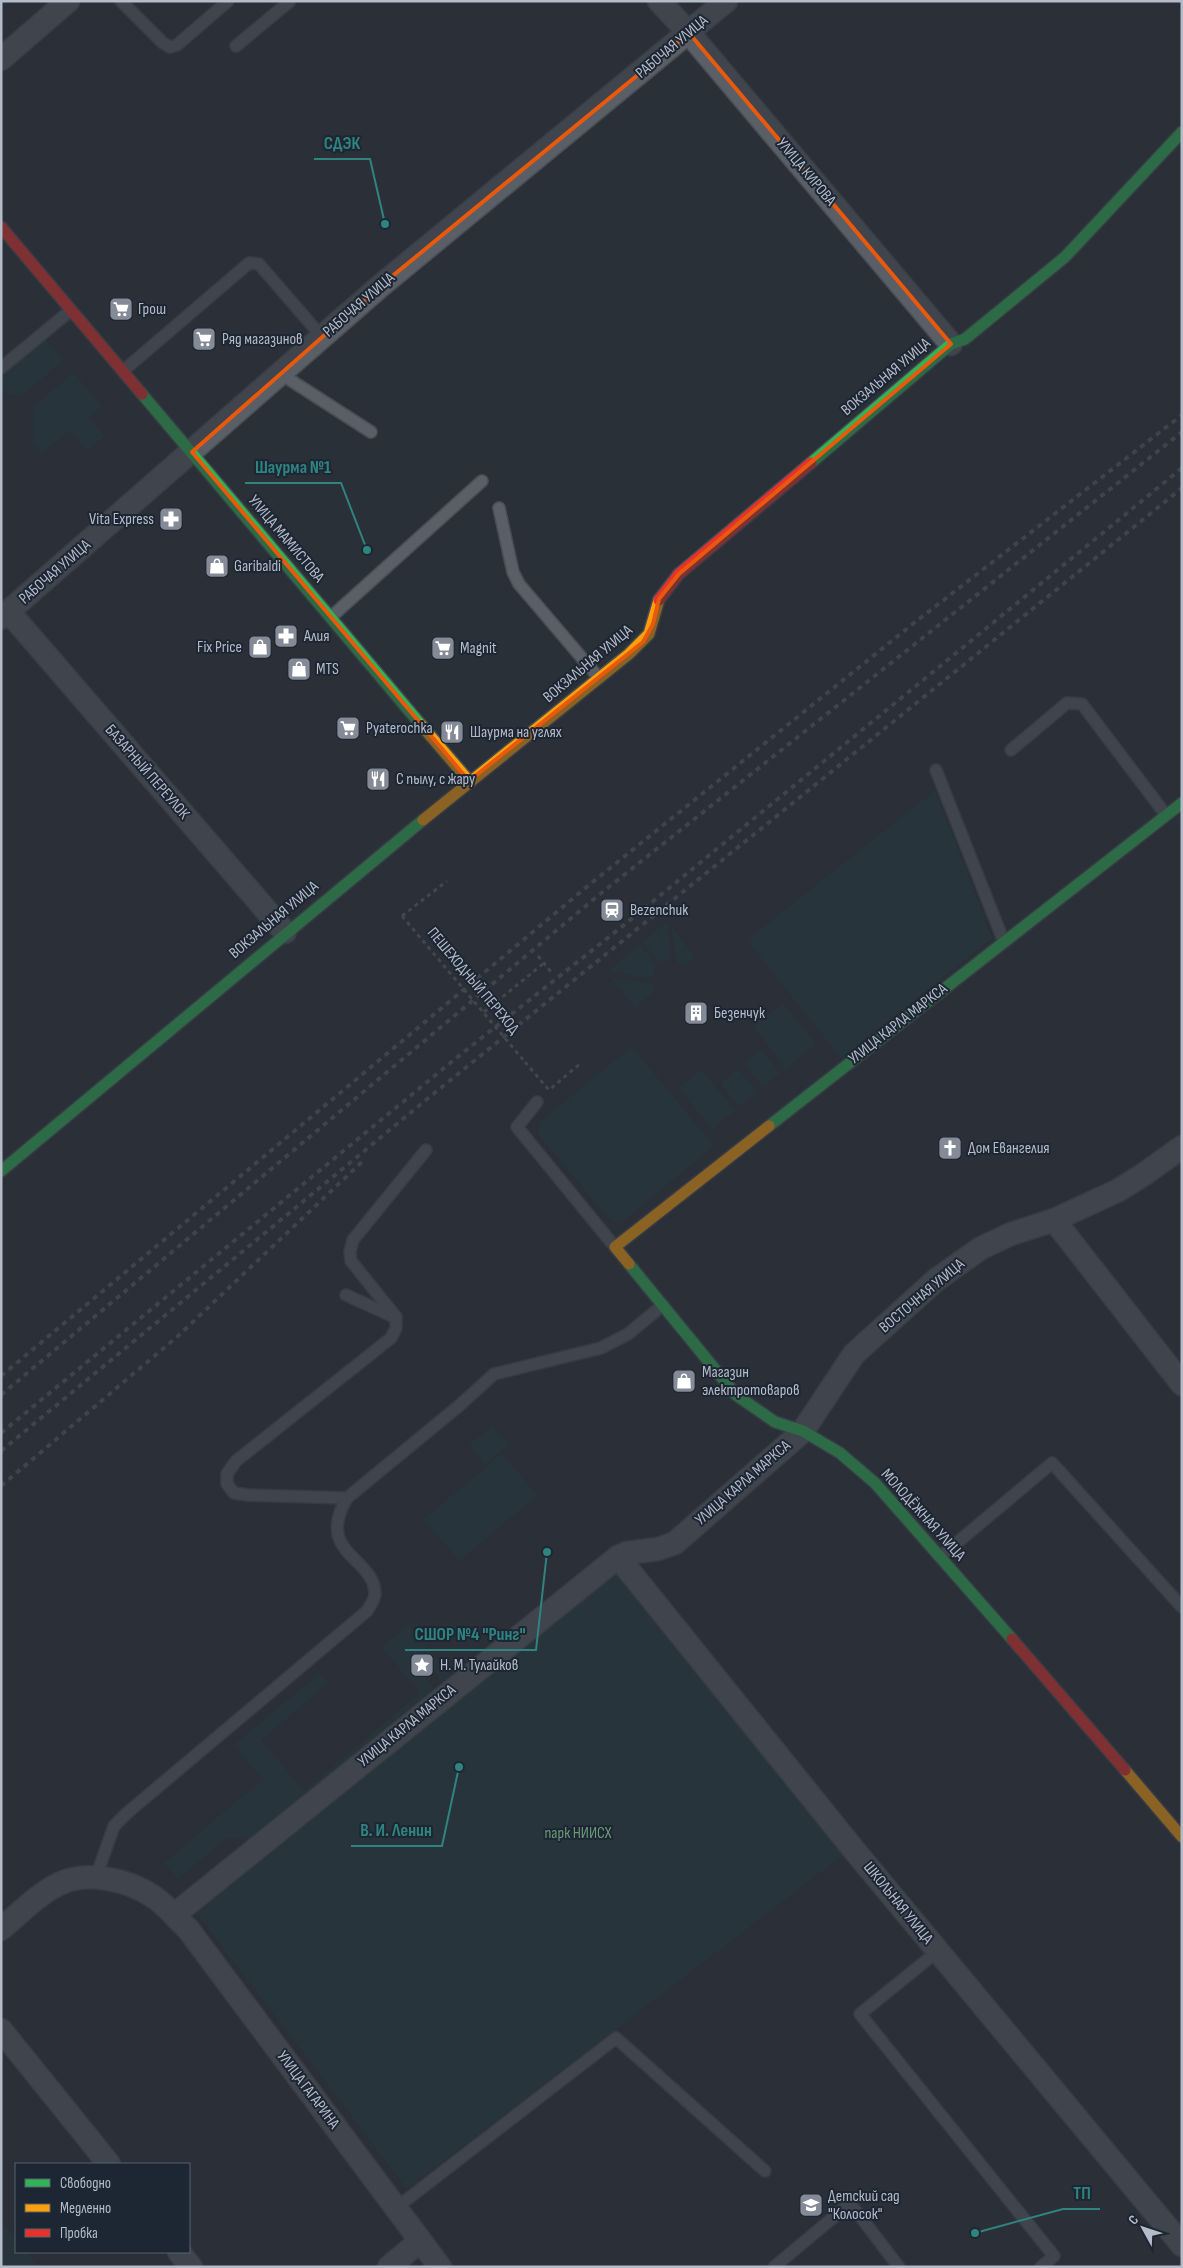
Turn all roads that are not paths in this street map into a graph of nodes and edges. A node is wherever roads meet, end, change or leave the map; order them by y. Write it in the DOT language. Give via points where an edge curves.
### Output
graph roads {
  1 [pos="68,1"];
  2 [pos="121,1"];
  3 [pos="228,1"];
  4 [pos="290,1"];
  5 [pos="659,1"];
  6 [pos="726,1"];
  7 [pos="688,33"];
  8 [pos="236,46"];
  9 [pos="1,59"];
  10 [pos="1182,132"];
  11 [pos="1,227"];
  12 [pos="71,310"];
  13 [pos="322,337"];
  14 [pos="951,344"];
  15 [pos="1,368"];
  16 [pos="123,371"];
  17 [pos="281,374"];
  18 [pos="371,432"];
  19 [pos="192,452"];
  20 [pos="482,481"];
  21 [pos="499,508"];
  22 [pos="5,615"];
  23 [pos="331,617"];
  24 [pos="599,678"];
  25 [pos="1011,750"];
  26 [pos="936,770"];
  27 [pos="469,781"];
  28 [pos="1182,803"];
  29 [pos="1166,815"];
  30 [pos="285,932"];
  31 [pos="1004,942"];
  32 [pos="537,1102"];
  33 [pos="1182,1147"];
  34 [pos="426,1150"];
  35 [pos="1,1171"];
  36 [pos="1054,1220"];
  37 [pos="615,1248"];
  38 [pos="346,1295"];
  39 [pos="663,1306"];
  40 [pos="396,1317"];
  41 [pos="1182,1384"];
  42 [pos="803,1431"];
  43 [pos="347,1498"];
  44 [pos="618,1557"];
  45 [pos="940,1557"];
  46 [pos="1182,1607"];
  47 [pos="1182,1837"];
  48 [pos="96,1877"];
  49 [pos="174,1915"];
  50 [pos="1,1929"];
  51 [pos="938,1951"];
  52 [pos="1,2030"];
  53 [pos="108,2163"];
  54 [pos="765,2172"];
  55 [pos="396,2208"];
  56 [pos="420,2241"];
  57 [pos="1182,2245"];
  58 [pos="180,2253"];
  59 [pos="191,2267"];
  60 [pos="388,2267"];
  61 [pos="440,2267"];
  62 [pos="774,2267"];
  63 [pos="899,2267"];
  64 [pos="1041,2267"];
  1 -- 9 [label="street"];
  2 -- 3 [label="lane" via="170,47"];
  4 -- 8 [label="lane"];
  5 -- 7 [label="street, УЛИЦА КИРОВА"];
  6 -- 7 [label="street, РАБОЧАЯ УЛИЦА"];
  7 -- 13 [label="street, РАБОЧАЯ УЛИЦА"];
  7 -- 14 [label="street, УЛИЦА КИРОВА"];
  10 -- 14 [label="street, ВОКЗАЛЬНАЯ УЛИЦА" via="1065,257 965,339"];
  11 -- 12 [label="street, УЛИЦА МАМИСТОВА"];
  12 -- 15 [label="lane"];
  12 -- 16 [label="street, УЛИЦА МАМИСТОВА"];
  13 -- 16 [label="lane" via="264,268 249,263"];
  13 -- 17 [label="street, РАБОЧАЯ УЛИЦА"];
  14 -- 24 [label="street, ВОКЗАЛЬНАЯ УЛИЦА" via="679,574 659,600 653,624 643,642"];
  16 -- 19 [label="street, УЛИЦА МАМИСТОВА"];
  17 -- 18 [label="lane"];
  17 -- 19 [label="street, РАБОЧАЯ УЛИЦА"];
  19 -- 22 [label="street, РАБОЧАЯ УЛИЦА"];
  19 -- 23 [label="street, УЛИЦА МАМИСТОВА"];
  20 -- 23 [label="lane"];
  21 -- 24 [label="lane" via="512,572 519,584"];
  22 -- 30 [label="street, БАЗАРНЫЙ ПЕРЕУЛОК"];
  23 -- 27 [label="street, УЛИЦА МАМИСТОВА"];
  24 -- 27 [label="street, ВОКЗАЛЬНАЯ УЛИЦА"];
  25 -- 29 [label="lane" via="1067,703 1082,704"];
  26 -- 31 [label="lane"];
  27 -- 30 [label="street, ВОКЗАЛЬНАЯ УЛИЦА"];
  28 -- 29 [label="street, УЛИЦА КАРЛА МАРКСА"];
  29 -- 31 [label="street, УЛИЦА КАРЛА МАРКСА"];
  30 -- 35 [label="street, ВОКЗАЛЬНАЯ УЛИЦА"];
  31 -- 37 [label="street, УЛИЦА КАРЛА МАРКСА"];
  32 -- 37 [label="lane" via="517,1127"];
  33 -- 36 [label="street, ВОСТОЧНАЯ УЛИЦА" via="1117,1191"];
  34 -- 40 [label="lane" via="353,1240 350,1252 351,1261"];
  36 -- 41 [label="street"];
  36 -- 42 [label="street, ВОСТОЧНАЯ УЛИЦА" via="1011,1234 982,1248 936,1280 854,1354"];
  37 -- 39 [label="street, МОЛОДЁЖНАЯ УЛИЦА"];
  38 -- 40 [label="lane"];
  39 -- 42 [label="street, МОЛОДЁЖНАЯ УЛИЦА" via="736,1395 776,1422"];
  39 -- 43 [label="lane" via="628,1334 601,1348 494,1374"];
  40 -- 43 [label="lane" via="396,1328 391,1338 236,1461 227,1474 227,1484 234,1493 248,1496"];
  42 -- 44 [label="street, УЛИЦА КАРЛА МАРКСА" via="675,1543"];
  42 -- 45 [label="street, МОЛОДЁЖНАЯ УЛИЦА" via="840,1453 875,1483"];
  43 -- 48 [label="lane" via="338,1513 337,1531 342,1545 373,1581 375,1596 367,1612 121,1819 107,1842"];
  44 -- 49 [label="street, УЛИЦА КАРЛА МАРКСА"];
  44 -- 51 [label="street, ШКОЛЬНАЯ УЛИЦА"];
  45 -- 46 [label="lane" via="1052,1463"];
  45 -- 47 [label="street, МОЛОДЁЖНАЯ УЛИЦА"];
  48 -- 49 [label="street" via="144,1892"];
  48 -- 50 [label="street" via="70,1879 57,1884"];
  49 -- 55 [label="street, УЛИЦА ГАГАРИНА" via="194,1937"];
  51 -- 57 [label="street, ШКОЛЬНАЯ УЛИЦА"];
  51 -- 64 [label="lane" via="860,2014 1054,2256"];
  52 -- 53 [label="street"];
  54 -- 55 [label="lane" via="616,2038"];
  55 -- 56 [label="street, УЛИЦА ГАГАРИНА"];
  56 -- 60 [label="street"];
  56 -- 61 [label="street, УЛИЦА ГАГАРИНА"];
  58 -- 59 [label="street"];
  62 -- 63 [label="lane" via="847,2206 856,2211"];
}
